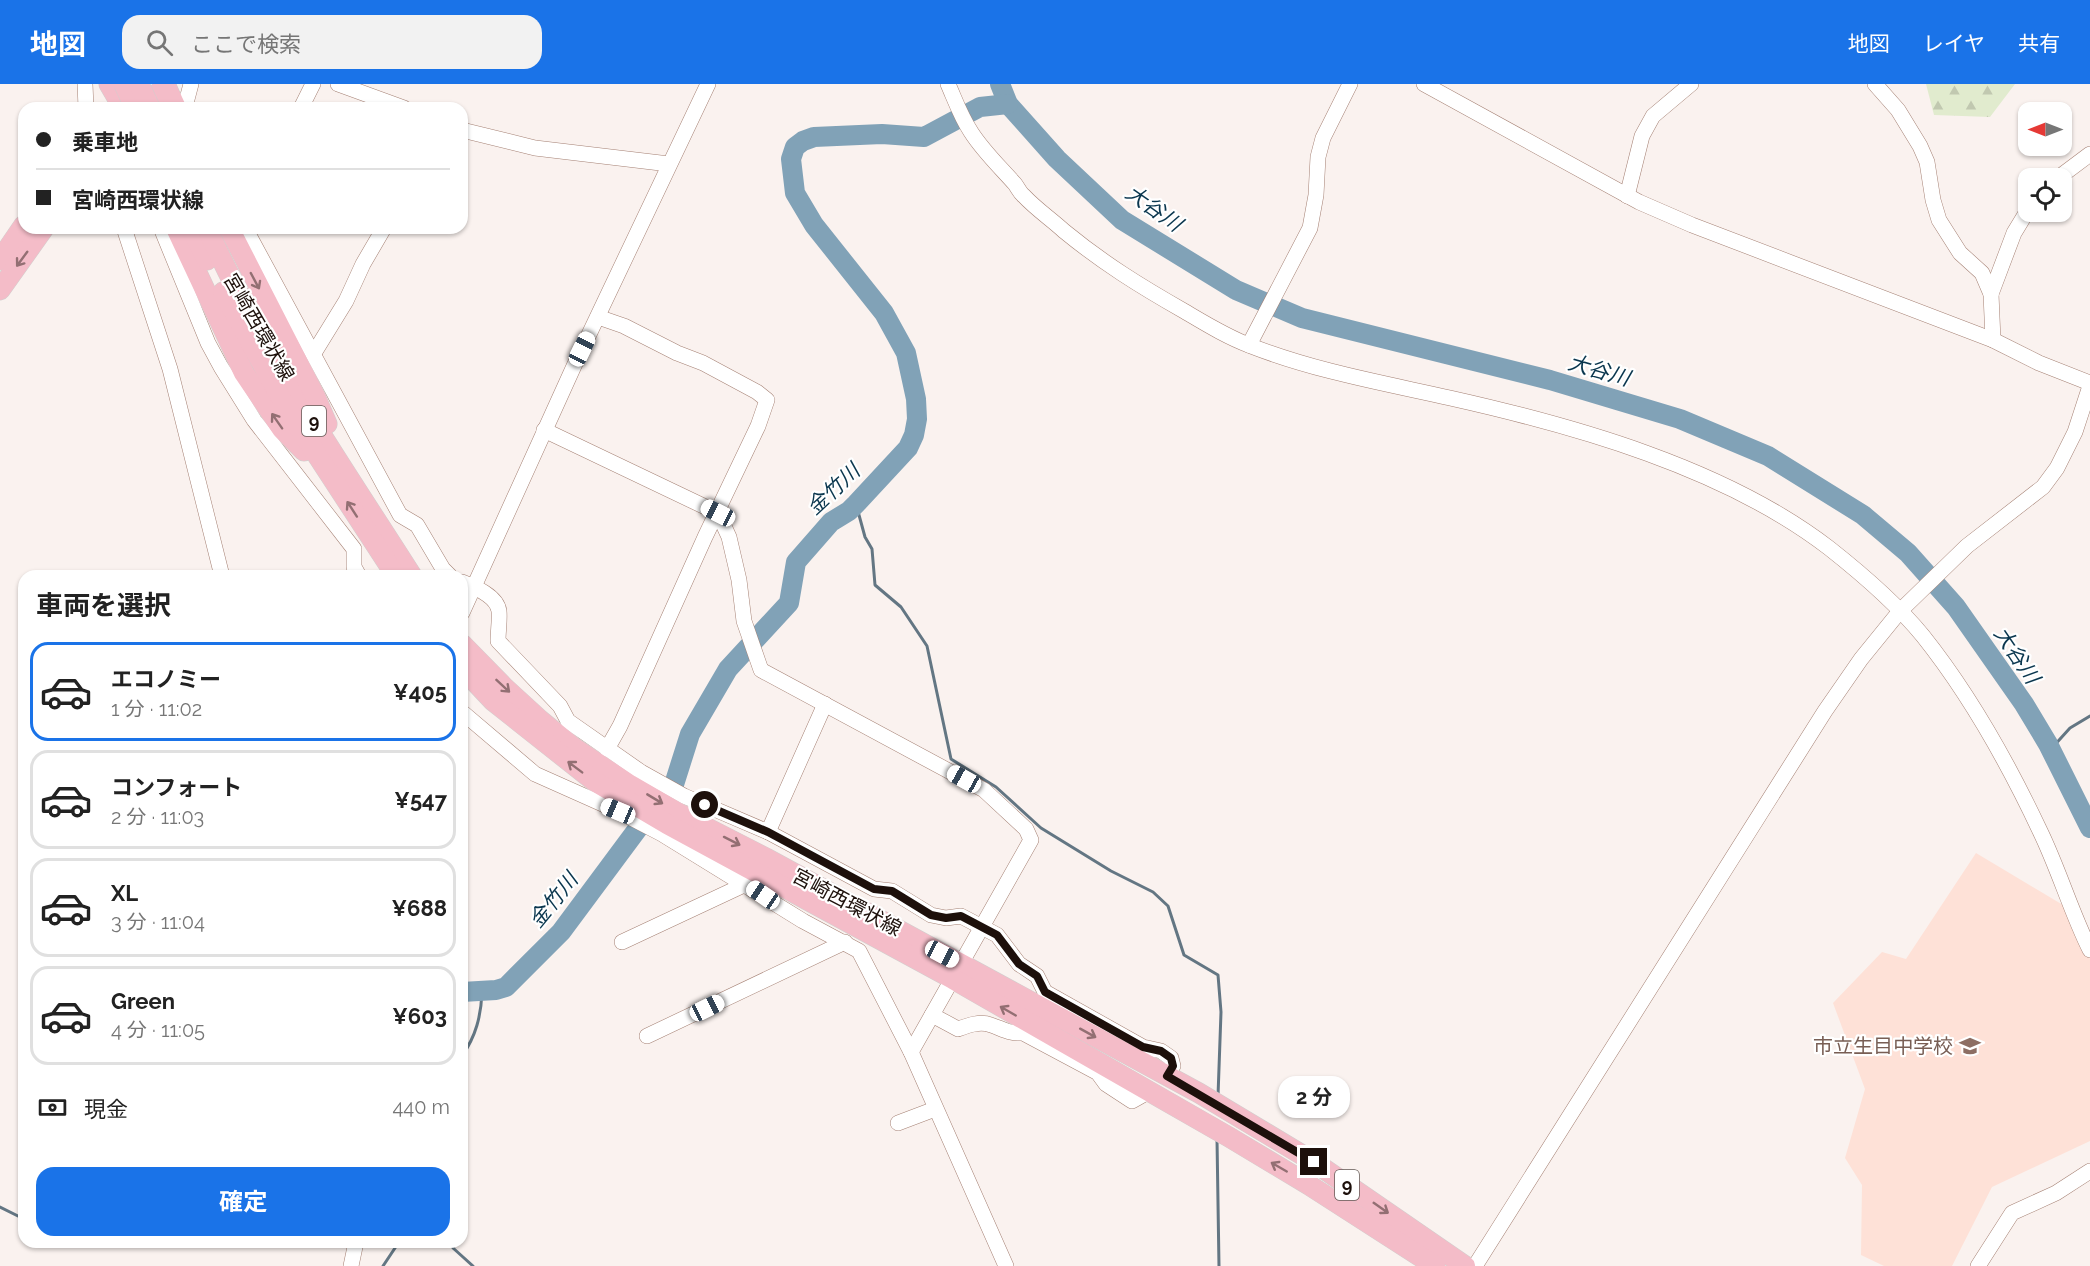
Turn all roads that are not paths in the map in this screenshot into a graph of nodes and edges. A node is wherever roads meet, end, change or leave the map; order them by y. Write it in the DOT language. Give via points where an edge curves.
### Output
graph roads {
  1 [pos="85,84"];
  2 [pos="109,84"];
  3 [pos="124,84"];
  4 [pos="141,84"];
  5 [pos="166,84"];
  6 [pos="191,84"];
  7 [pos="313,84"];
  8 [pos="338,84"];
  9 [pos="708,84"];
  10 [pos="948,84"];
  11 [pos="1350,84"];
  12 [pos="1424,84"];
  13 [pos="1690,84"];
  14 [pos="1875,84"];
  15 [pos="86,102"];
  16 [pos="120,102"];
  17 [pos="128,102"];
  18 [pos="132,102"];
  19 [pos="148,102"];
  20 [pos="150,102"];
  21 [pos="174,102"];
  22 [pos="186,102"];
  23 [pos="304,102"];
  24 [pos="388,102"];
  25 [pos="468,131"];
  26 [pos="2090,154"];
  27 [pos="669,164"];
  28 [pos="2071,168"];
  29 [pos="1626,196"];
  30 [pos="2021,222"];
  31 [pos="18,234"];
  32 [pos="40,234"];
  33 [pos="126,234"];
  34 [pos="163,234"];
  35 [pos="179,234"];
  36 [pos="195,234"];
  37 [pos="208,234"];
  38 [pos="232,234"];
  39 [pos="248,234"];
  40 [pos="380,234"];
  41 [pos="0,260"];
  42 [pos="216,264"];
  43 [pos="0,290"];
  44 [pos="1991,294"];
  45 [pos="598,316"];
  46 [pos="1993,340"];
  47 [pos="1250,343"];
  48 [pos="314,353"];
  49 [pos="2090,384"];
  50 [pos="544,430"];
  51 [pos="339,475"];
  52 [pos="718,513"];
  53 [pos="220,570"];
  54 [pos="356,570"];
  55 [pos="393,570"];
  56 [pos="408,570"];
  57 [pos="444,570"];
  58 [pos="468,585"];
  59 [pos="1904,608"];
  60 [pos="468,650"];
  61 [pos="468,674"];
  62 [pos="825,704"];
  63 [pos="468,717"];
  64 [pos="607,749"];
  65 [pos="628,792"];
  66 [pos="673,817"];
  67 [pos="768,832"];
  68 [pos="746,884"];
  69 [pos="982,928"];
  70 [pos="622,942"];
  71 [pos="845,942"];
  72 [pos="2090,950"];
  73 [pos="960,966"];
  74 [pos="932,1015"];
  75 [pos="647,1036"];
  76 [pos="911,1052"];
  77 [pos="1167,1076"];
  78 [pos="1148,1092"];
  79 [pos="935,1109"];
  80 [pos="898,1123"];
  81 [pos="2090,1171"];
  82 [pos="355,1248"];
  83 [pos="352,1266"];
  84 [pos="1006,1266"];
  85 [pos="1435,1266"];
  86 [pos="1465,1266"];
  87 [pos="1475,1266"];
  88 [pos="1978,1266"];
  1 -- 15 [label="street"];
  2 -- 16 [label="main road"];
  3 -- 18 [label="main road, bridge"];
  4 -- 17 [label="main road"];
  4 -- 19 [label="main road, bridge"];
  5 -- 20 [label="main road"];
  5 -- 21 [label="main road"];
  6 -- 22 [label="street"];
  7 -- 23 [label="street"];
  8 -- 24 [label="street"];
  9 -- 27 [label="street"];
  10 -- 47 [label="street" via="971,133 1023,196 1127,279 1221,333"];
  11 -- 47 [label="street" via="1323,138 1310,228"];
  12 -- 29 [label="street"];
  13 -- 29 [label="street" via="1653,116 1642,136"];
  14 -- 44 [label="street" via="1898,110 1920,146 1939,220 1960,254 1982,273"];
  25 -- 27 [label="street" via="535,148"];
  26 -- 28 [label="street"];
  27 -- 45 [label="street"];
  29 -- 46 [label="street"];
  30 -- 44 [label="street"];
  31 -- 41 [label="main road"];
  32 -- 43 [label="main road, one-way"];
  33 -- 53 [label="street" via="170,369"];
  34 -- 54 [label="street" via="212,351 254,420 354,549"];
  51 -- 35 [label="main road, one-way" via="282,429 244,373"];
  36 -- 42 [label="main road, 宮崎西環状線 / 9"];
  37 -- 42 [label="main road, 宮崎西環状線 / 9"];
  38 -- 51 [label="main road, one-way" via="315,396"];
  39 -- 48 [label="street"];
  40 -- 48 [label="street"];
  42 -- 51 [label="main road, 宮崎西環状線 / 9" via="249,313"];
  44 -- 46 [label="street"];
  45 -- 50 [label="street"];
  45 -- 52 [label="street" via="703,363 767,400"];
  46 -- 49 [label="street"];
  47 -- 59 [label="street" via="1332,371 1481,405 1608,439 1655,457 1765,506 1826,545"];
  48 -- 57 [label="street" via="400,515 417,525"];
  49 -- 59 [label="street" via="2075,432 2043,487 1967,546"];
  50 -- 52 [label="street"];
  50 -- 58 [label="street"];
  55 -- 51 [label="main road, 宮崎西環状線 / 9, one-way"];
  51 -- 56 [label="main road, 宮崎西環状線 / 9"];
  52 -- 62 [label="street" via="729,537 744,621 761,670"];
  52 -- 64 [label="street"];
  58 -- 64 [label="street" via="494,601 499,610 498,640 560,706 568,721"];
  59 -- 72 [label="street" via="2002,757 2041,833"];
  59 -- 87 [label="street" via="1861,659 1825,711"];
  60 -- 65 [label="main road, 宮崎西環状線 / 9, one-way" via="540,720"];
  65 -- 61 [label="main road, 宮崎西環状線 / 9, one-way" via="594,781 493,701"];
  62 -- 67 [label="street"];
  62 -- 69 [label="street" via="984,790 1026,830 1031,840"];
  63 -- 65 [label="street" via="535,774"];
  64 -- 65 [label="street"];
  65 -- 66 [label="main road, 宮崎西環状線 / 9"];
  65 -- 66 [label="street"];
  66 -- 67 [label="street"];
  66 -- 68 [label="street"];
  66 -- 73 [label="main road, 宮崎西環状線 / 9"];
  67 -- 69 [label="street" via="874,889 892,891 931,915 961,916"];
  68 -- 70 [label="street"];
  68 -- 71 [label="street" via="803,921"];
  69 -- 73 [label="street"];
  69 -- 77 [label="street" via="997,935 1019,964 1037,976 1045,992 1143,1047 1171,1058 1173,1066"];
  71 -- 75 [label="street"];
  71 -- 76 [label="street" via="859,951"];
  73 -- 74 [label="street"];
  73 -- 77 [label="main road, 宮崎西環状線 / 9, one-way"];
  78 -- 73 [label="main road, 宮崎西環状線 / 9, one-way"];
  74 -- 76 [label="street"];
  74 -- 78 [label="street" via="958,1029 974,1023 989,1024 1011,1034 1023,1033 1098,1073 1106,1084 1132,1101"];
  76 -- 79 [label="street"];
  77 -- 86 [label="main road, 宮崎西環状線 / 9, one-way" via="1314,1162"];
  85 -- 78 [label="main road, 宮崎西環状線 / 9, one-way" via="1309,1185"];
  79 -- 80 [label="street"];
  79 -- 84 [label="street"];
  81 -- 88 [label="street" via="2056,1193 2012,1213"];
  82 -- 83 [label="street"];
}
